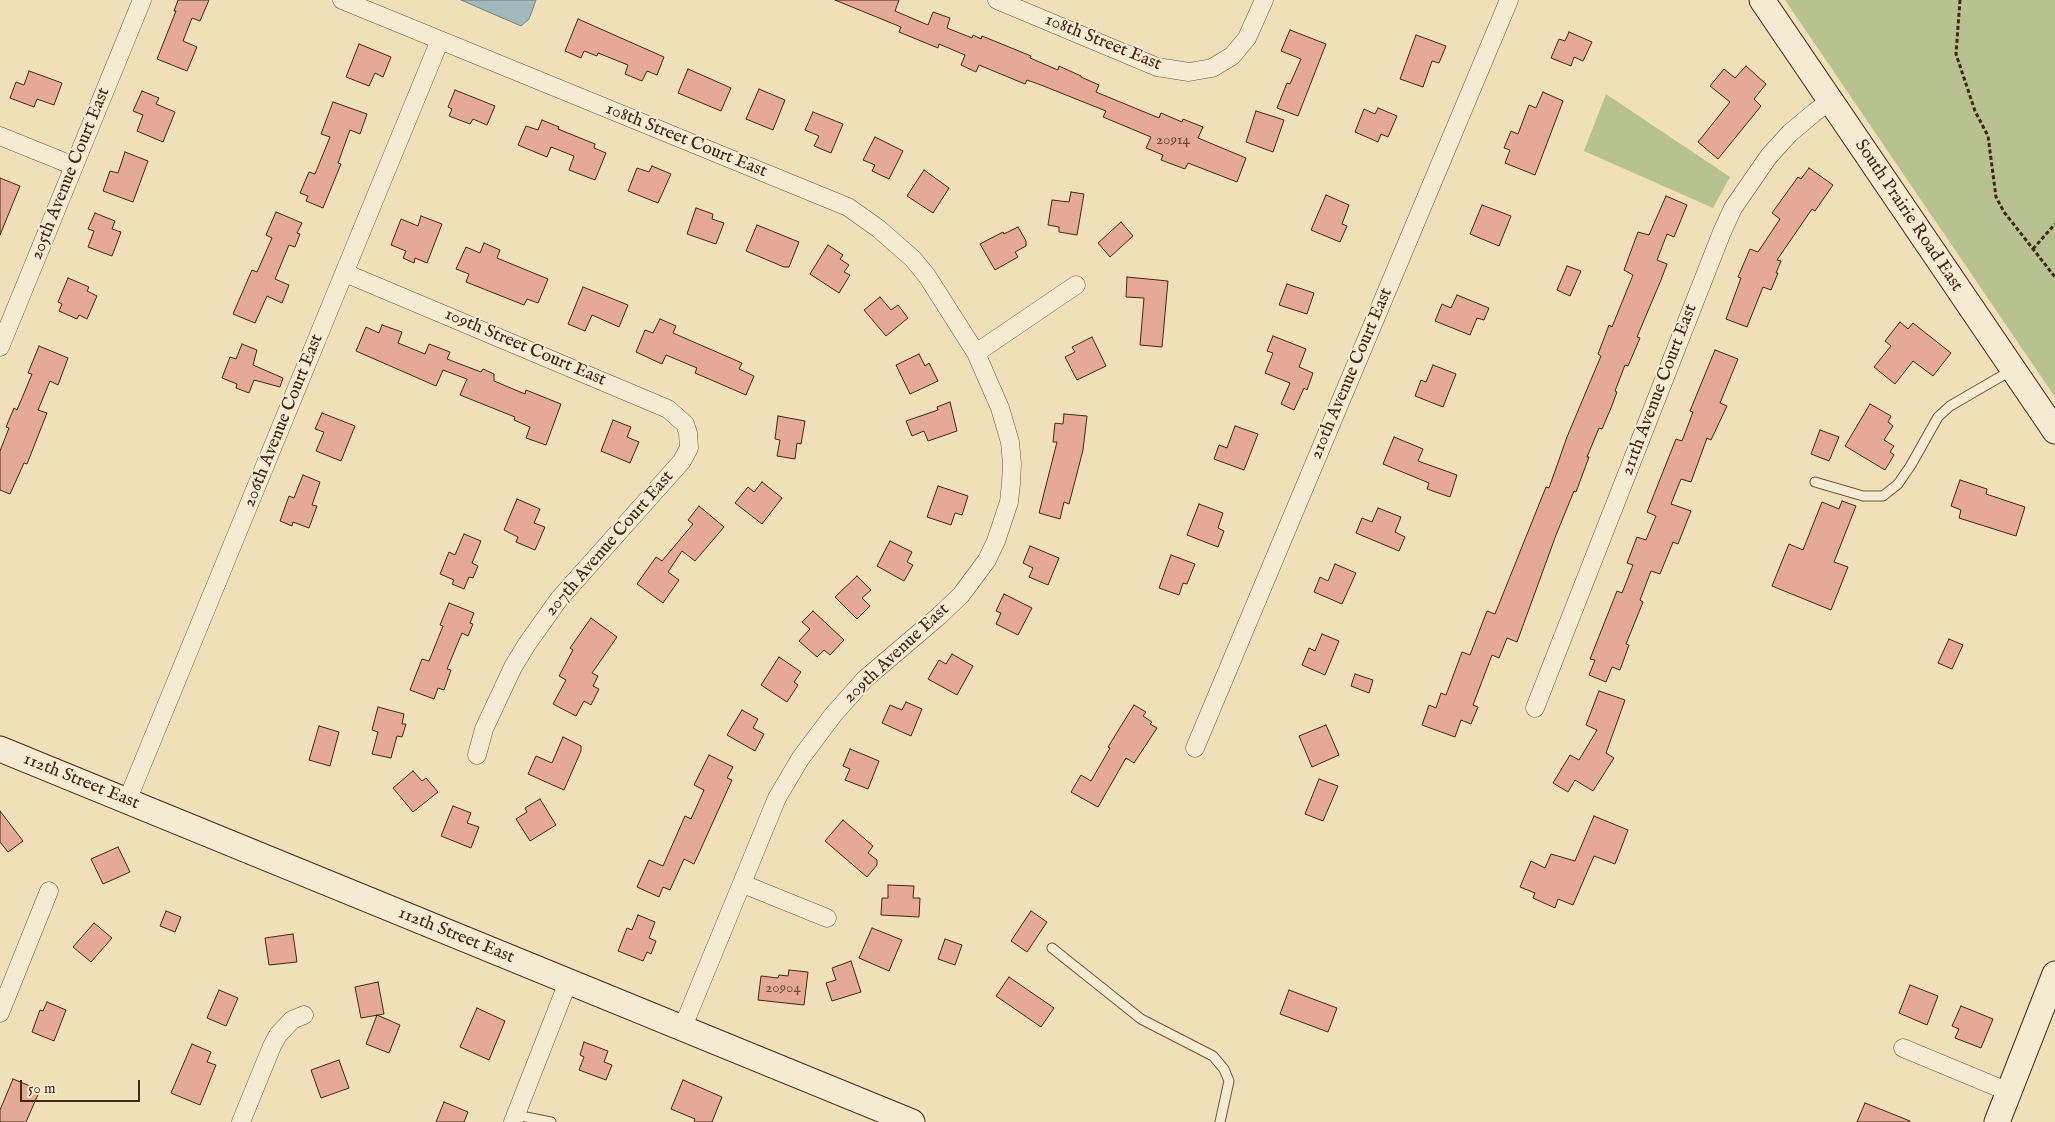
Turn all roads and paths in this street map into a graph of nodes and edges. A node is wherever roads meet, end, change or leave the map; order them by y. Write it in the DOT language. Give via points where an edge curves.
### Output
graph roads {
  1 [pos="142,0"];
  2 [pos="342,0"];
  3 [pos="1264,0"];
  4 [pos="1509,0"];
  5 [pos="1762,0"];
  6 [pos="1960,0"];
  7 [pos="1008,2"];
  8 [pos="440,40"];
  9 [pos="1830,101"];
  10 [pos="0,136"];
  11 [pos="74,166"];
  12 [pos="2055,224"];
  13 [pos="2033,249"];
  14 [pos="345,273"];
  15 [pos="2055,277"];
  16 [pos="1076,285"];
  17 [pos="0,348"];
  18 [pos="976,353"];
  19 [pos="2013,369"];
  20 [pos="2055,431"];
  21 [pos="690,439"];
  22 [pos="1815,482"];
  23 [pos="1535,708"];
  24 [pos="1195,748"];
  25 [pos="0,749"];
  26 [pos="476,755"];
  27 [pos="127,801"];
  28 [pos="743,884"];
  29 [pos="49,891"];
  30 [pos="827,918"];
  31 [pos="1052,948"];
  32 [pos="2055,974"];
  33 [pos="568,982"];
  34 [pos="0,1013"];
  35 [pos="304,1015"];
  36 [pos="682,1029"];
  37 [pos="1903,1048"];
  38 [pos="2009,1092"];
  39 [pos="514,1118"];
  40 [pos="241,1122"];
  41 [pos="551,1122"];
  42 [pos="912,1122"];
  43 [pos="1220,1122"];
  44 [pos="1997,1122"];
  1 -- 11 [label="street, 205th Avenue Court East"];
  2 -- 8 [label="street, 108th Street Court East"];
  3 -- 7 [label="street, 108th Street East" via="1241,48 1212,68 1190,72 1157,67"];
  4 -- 24 [label="street, 210th Avenue Court East"];
  5 -- 9 [label="street, South Prairie Road East"];
  6 -- 13 [label="path" via="1956,54 1975,111 1988,136 1996,197"];
  8 -- 14 [label="street, 206th Avenue Court East"];
  8 -- 18 [label="street, 108th Street Court East" via="848,208 879,229 913,259 943,299"];
  9 -- 19 [label="street, South Prairie Road East"];
  9 -- 23 [label="street, 211th Avenue Court East" via="1790,133 1768,156 1722,232"];
  10 -- 11 [label="street"];
  11 -- 17 [label="street, 205th Avenue Court East"];
  12 -- 13 [label="path"];
  13 -- 15 [label="path"];
  14 -- 21 [label="street, 109th Street Court East" via="668,409 685,424"];
  14 -- 27 [label="street, 206th Avenue Court East"];
  16 -- 18 [label="street"];
  18 -- 28 [label="street, 209th Avenue East" via="1000,408 1010,442 1009,502 996,541 979,572 960,594 865,679 800,758 777,798"];
  19 -- 20 [label="street, South Prairie Road East"];
  19 -- 22 [label="lane" via="1950,406 1938,417 1912,465 1898,484 1883,496 1863,496"];
  21 -- 26 [label="street, 207th Avenue Court East" via="682,461 559,599 527,644 500,694"];
  25 -- 27 [label="street, 112th Street East"];
  27 -- 33 [label="street, 112th Street East"];
  28 -- 30 [label="street"];
  28 -- 36 [label="street, 209th Avenue East"];
  29 -- 34 [label="street"];
  31 -- 43 [label="lane" via="1141,1019 1213,1056 1224,1068 1229,1081"];
  32 -- 38 [label="street"];
  33 -- 36 [label="street, 112th Street East"];
  33 -- 39 [label="street"];
  35 -- 40 [label="street" via="292,1020 278,1035"];
  36 -- 42 [label="street, 112th Street East"];
  37 -- 38 [label="street"];
  38 -- 44 [label="street"];
  39 -- 41 [label="lane"];
}
